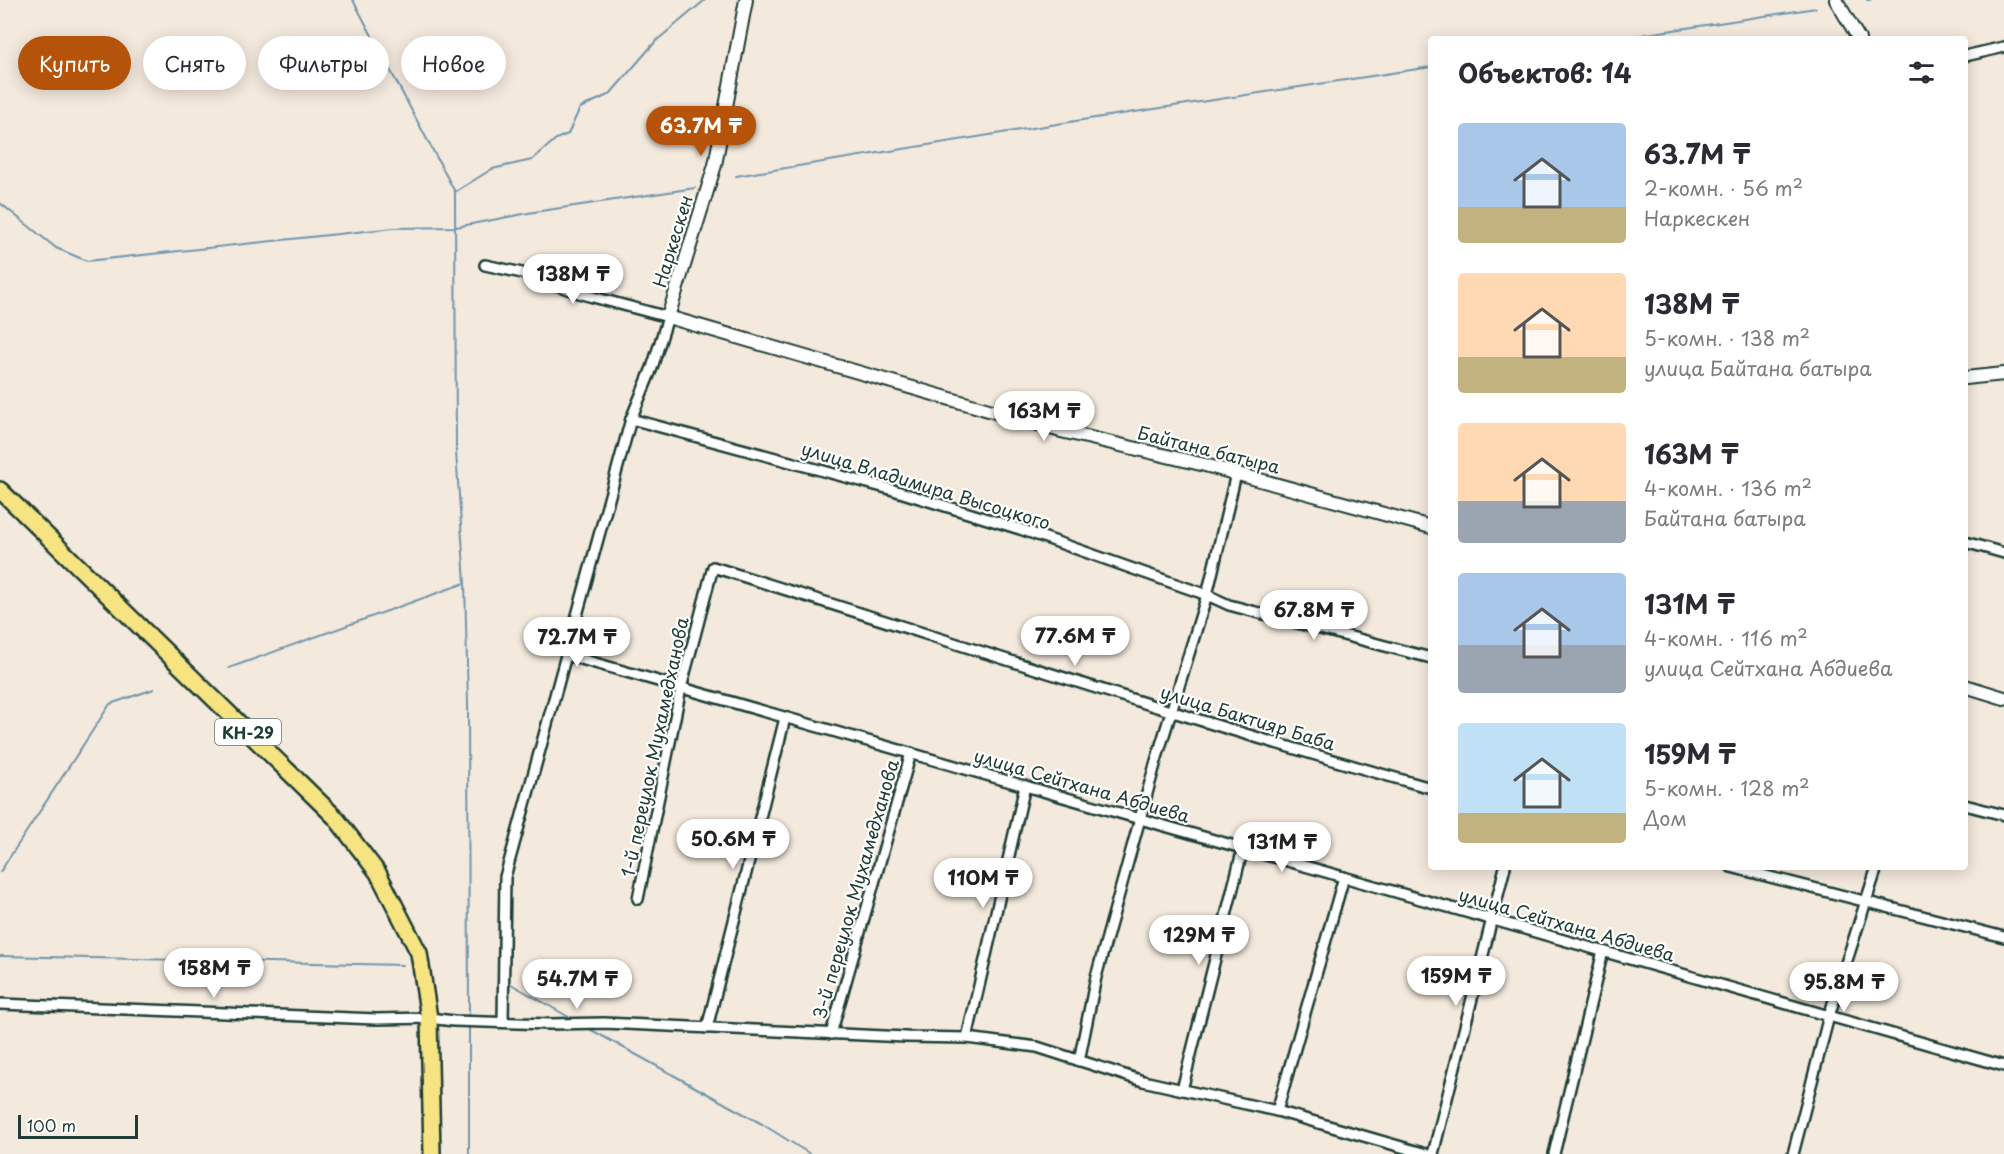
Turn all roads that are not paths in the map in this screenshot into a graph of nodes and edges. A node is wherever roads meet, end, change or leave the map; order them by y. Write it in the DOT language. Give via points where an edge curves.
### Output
graph roads {
  1 [pos="746,0"];
  2 [pos="1836,0"];
  3 [pos="1857,36"];
  4 [pos="2004,47"];
  5 [pos="1968,55"];
  6 [pos="485,265"];
  7 [pos="668,317"];
  8 [pos="2004,374"];
  9 [pos="1968,378"];
  10 [pos="631,419"];
  11 [pos="1236,474"];
  12 [pos="0,490"];
  13 [pos="1428,526"];
  14 [pos="1968,543"];
  15 [pos="2004,553"];
  16 [pos="713,567"];
  17 [pos="1207,595"];
  18 [pos="567,655"];
  19 [pos="1428,657"];
  20 [pos="1968,687"];
  21 [pos="681,688"];
  22 [pos="2004,698"];
  23 [pos="1171,712"];
  24 [pos="785,717"];
  25 [pos="911,753"];
  26 [pos="1024,786"];
  27 [pos="1428,787"];
  28 [pos="1968,806"];
  29 [pos="2004,815"];
  30 [pos="1139,819"];
  31 [pos="1243,848"];
  32 [pos="1504,870"];
  33 [pos="1743,870"];
  34 [pos="1876,870"];
  35 [pos="1344,877"];
  36 [pos="638,899"];
  37 [pos="1866,901"];
  38 [pos="1491,919"];
  39 [pos="2004,937"];
  40 [pos="1603,951"];
  41 [pos="0,1004"];
  42 [pos="1829,1016"];
  43 [pos="429,1017"];
  44 [pos="503,1022"];
  45 [pos="707,1028"];
  46 [pos="831,1034"];
  47 [pos="967,1038"];
  48 [pos="1078,1061"];
  49 [pos="2004,1066"];
  50 [pos="1182,1090"];
  51 [pos="1277,1111"];
  52 [pos="432,1154"];
  53 [pos="1426,1154"];
  54 [pos="1433,1154"];
  55 [pos="1554,1154"];
  56 [pos="1793,1154"];
  1 -- 7 [label="street, Наркескен" via="715,165"];
  2 -- 3 [label="street"];
  4 -- 5 [label="street"];
  6 -- 7 [label="street"];
  7 -- 10 [label="street"];
  7 -- 11 [label="street, Байтана батыра" via="1061,431"];
  8 -- 9 [label="street"];
  10 -- 17 [label="street, улица Владимира Высоцкого" via="890,489 1020,529"];
  10 -- 18 [label="street"];
  11 -- 13 [label="street, Байтана батыра"];
  11 -- 17 [label="street"];
  12 -- 43 [label="main road, КН-29" via="335,817 378,873 419,953"];
  14 -- 15 [label="street"];
  16 -- 21 [label="street, 1-й переулок Мухамедханова"];
  16 -- 23 [label="street, улица Бактияр Баба"];
  17 -- 19 [label="street, улица Владимира Высоцкого" via="1229,605"];
  17 -- 23 [label="street"];
  18 -- 21 [label="street, улица Сейтхана Абдиева"];
  18 -- 44 [label="street" via="505,877"];
  20 -- 22 [label="street"];
  21 -- 24 [label="street, улица Сейтхана Абдиева"];
  21 -- 36 [label="street, 1-й переулок Мухамедханова"];
  23 -- 27 [label="street, улица Бактияр Баба"];
  23 -- 30 [label="street"];
  24 -- 25 [label="street, улица Сейтхана Абдиева"];
  24 -- 45 [label="street"];
  25 -- 26 [label="street, улица Сейтхана Абдиева"];
  25 -- 46 [label="street, 3-й переулок Мухамедханова"];
  26 -- 30 [label="street, улица Сейтхана Абдиева"];
  26 -- 47 [label="street"];
  28 -- 29 [label="street"];
  30 -- 31 [label="street, улица Сейтхана Абдиева"];
  30 -- 48 [label="street" via="1096,977"];
  31 -- 35 [label="street, улица Сейтхана Абдиева"];
  31 -- 50 [label="street"];
  32 -- 38 [label="street"];
  33 -- 37 [label="street"];
  34 -- 37 [label="street"];
  35 -- 38 [label="street, улица Сейтхана Абдиева"];
  35 -- 51 [label="street"];
  37 -- 39 [label="street"];
  37 -- 42 [label="street"];
  38 -- 40 [label="street, улица Сейтхана Абдиева"];
  38 -- 54 [label="street"];
  40 -- 42 [label="street, улица Сейтхана Абдиева"];
  40 -- 55 [label="street"];
  41 -- 43 [label="street" via="376,1019"];
  42 -- 49 [label="street, улица Сейтхана Абдиева"];
  42 -- 56 [label="street"];
  43 -- 44 [label="street"];
  43 -- 52 [label="main road, КН-29"];
  44 -- 45 [label="street"];
  45 -- 46 [label="street"];
  46 -- 47 [label="street"];
  47 -- 48 [label="street" via="1037,1047"];
  48 -- 50 [label="street"];
  50 -- 51 [label="street"];
  51 -- 53 [label="street"];
}
